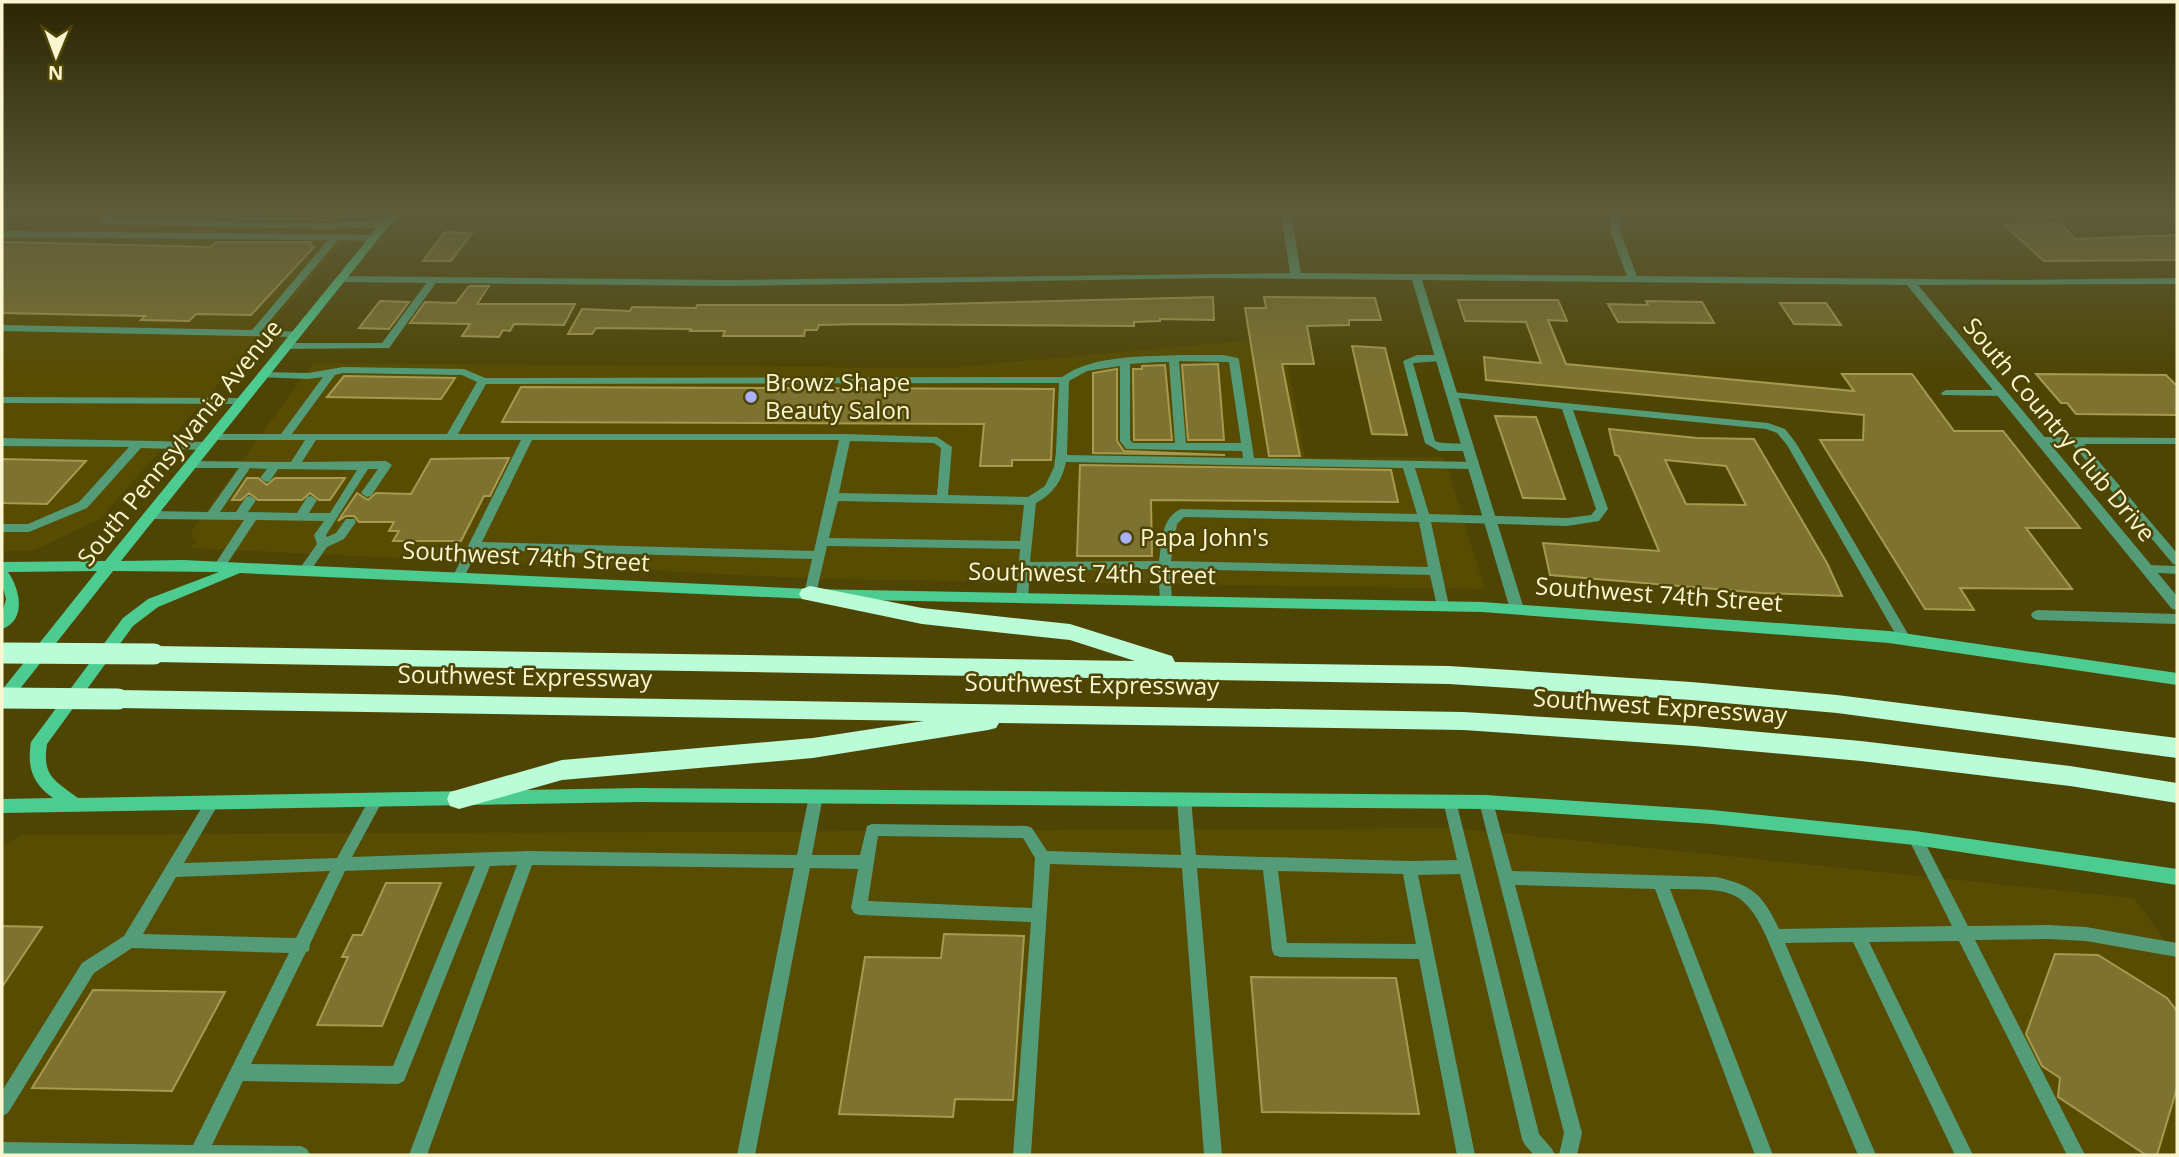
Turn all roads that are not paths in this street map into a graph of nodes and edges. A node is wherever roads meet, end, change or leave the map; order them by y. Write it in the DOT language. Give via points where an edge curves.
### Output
graph roads {
  1 [pos="311,267"];
  2 [pos="350,267"];
  3 [pos="1295,267"];
  4 [pos="1628,267"];
  5 [pos="1296,276"];
  6 [pos="1416,277"];
  7 [pos="340,279"];
  8 [pos="1633,279"];
  9 [pos="433,280"];
  10 [pos="1909,281"];
  11 [pos="2177,281"];
  12 [pos="2,328"];
  13 [pos="255,333"];
  14 [pos="295,334"];
  15 [pos="285,346"];
  16 [pos="1440,358"];
  17 [pos="1174,359"];
  18 [pos="1125,364"];
  19 [pos="332,372"];
  20 [pos="262,375"];
  21 [pos="1064,380"];
  22 [pos="484,381"];
  23 [pos="1946,393"];
  24 [pos="2001,393"];
  25 [pos="1452,395"];
  26 [pos="2,400"];
  27 [pos="240,401"];
  28 [pos="1566,406"];
  29 [pos="284,437"];
  30 [pos="845,437"];
  31 [pos="312,438"];
  32 [pos="450,438"];
  33 [pos="528,439"];
  34 [pos="2040,440"];
  35 [pos="2076,440"];
  36 [pos="208,441"];
  37 [pos="2177,441"];
  38 [pos="2,442"];
  39 [pos="138,444"];
  40 [pos="1181,447"];
  41 [pos="1247,447"];
  42 [pos="1468,448"];
  43 [pos="1061,458"];
  44 [pos="1249,461"];
  45 [pos="191,464"];
  46 [pos="1408,464"];
  47 [pos="247,465"];
  48 [pos="275,465"];
  49 [pos="294,465"];
  50 [pos="334,465"];
  51 [pos="1473,465"];
  52 [pos="365,466"];
  53 [pos="266,478"];
  54 [pos="326,478"];
  55 [pos="368,493"];
  56 [pos="833,498"];
  57 [pos="250,500"];
  58 [pos="312,500"];
  59 [pos="942,500"];
  60 [pos="1030,501"];
  61 [pos="150,514"];
  62 [pos="211,516"];
  63 [pos="239,516"];
  64 [pos="253,516"];
  65 [pos="300,517"];
  66 [pos="333,517"];
  67 [pos="1423,518"];
  68 [pos="1489,518"];
  69 [pos="350,522"];
  70 [pos="2,528"];
  71 [pos="822,542"];
  72 [pos="323,544"];
  73 [pos="1026,545"];
  74 [pos="474,546"];
  75 [pos="819,555"];
  76 [pos="2177,561"];
  77 [pos="111,564"];
  78 [pos="1164,565"];
  79 [pos="1024,566"];
  80 [pos="2,567"];
  81 [pos="219,567"];
  82 [pos="242,568"];
  83 [pos="2147,569"];
  84 [pos="2177,570"];
  85 [pos="304,571"];
  86 [pos="1435,571"];
  87 [pos="2,574"];
  88 [pos="458,578"];
  89 [pos="810,594"];
  90 [pos="1023,597"];
  91 [pos="1166,600"];
  92 [pos="2177,605"];
  93 [pos="1443,606"];
  94 [pos="1517,609"];
  95 [pos="2037,615"];
  96 [pos="2177,619"];
  97 [pos="2,624"];
  98 [pos="1905,639"];
  99 [pos="2,653"];
  100 [pos="1186,670"];
  101 [pos="2177,679"];
  102 [pos="2,700"];
  103 [pos="1048,712"];
  104 [pos="2177,748"];
  105 [pos="2177,793"];
  106 [pos="816,796"];
  107 [pos="458,799"];
  108 [pos="1184,799"];
  109 [pos="376,800"];
  110 [pos="1450,801"];
  111 [pos="1486,802"];
  112 [pos="212,803"];
  113 [pos="2,806"];
  114 [pos="77,806"];
  115 [pos="1915,838"];
  116 [pos="1043,857"];
  117 [pos="527,858"];
  118 [pos="485,859"];
  119 [pos="804,860"];
  120 [pos="866,862"];
  121 [pos="1188,862"];
  122 [pos="341,864"];
  123 [pos="1270,865"];
  124 [pos="1465,867"];
  125 [pos="1409,868"];
  126 [pos="172,870"];
  127 [pos="2177,877"];
  128 [pos="1506,878"];
  129 [pos="1660,882"];
  130 [pos="1039,915"];
  131 [pos="1858,935"];
  132 [pos="1964,935"];
  133 [pos="1774,936"];
  134 [pos="130,941"];
  135 [pos="303,946"];
  136 [pos="2177,950"];
  137 [pos="1425,952"];
  138 [pos="240,1072"];
  139 [pos="2,1107"];
  140 [pos="2,1151"];
  141 [pos="198,1154"];
  142 [pos="300,1155"];
  143 [pos="418,1155"];
  144 [pos="746,1155"];
  145 [pos="1022,1155"];
  146 [pos="1213,1155"];
  147 [pos="1466,1155"];
  148 [pos="1546,1155"];
  149 [pos="1568,1155"];
  150 [pos="1764,1155"];
  151 [pos="1867,1155"];
  152 [pos="1964,1155"];
  153 [pos="2076,1155"];
  1 -- 13 [label="lane"];
  2 -- 7 [label="main road, South Pennsylvania Avenue"];
  3 -- 5 [label="street"];
  4 -- 8 [label="street"];
  5 -- 6 [label="street"];
  5 -- 9 [label="street" via="729,283"];
  6 -- 8 [label="street"];
  6 -- 16 [label="street"];
  7 -- 9 [label="street"];
  7 -- 14 [label="main road, South Pennsylvania Avenue"];
  8 -- 10 [label="street"];
  9 -- 15 [label="lane" via="385,346"];
  10 -- 11 [label="street"];
  10 -- 24 [label="street, South Country Club Drive"];
  12 -- 13 [label="lane"];
  13 -- 14 [label="lane"];
  14 -- 15 [label="main road, South Pennsylvania Avenue"];
  15 -- 20 [label="main road, South Pennsylvania Avenue"];
  16 -- 25 [label="street"];
  16 -- 42 [label="lane" via="1408,361 1430,443"];
  17 -- 18 [label="lane"];
  17 -- 40 [label="lane"];
  17 -- 41 [label="lane" via="1224,356 1234,360"];
  18 -- 21 [label="lane" via="1084,368"];
  18 -- 40 [label="lane" via="1125,441 1130,447"];
  19 -- 20 [label="lane"];
  19 -- 22 [label="lane" via="464,372"];
  19 -- 29 [label="lane"];
  20 -- 27 [label="main road, South Pennsylvania Avenue"];
  21 -- 22 [label="lane"];
  21 -- 43 [label="lane"];
  22 -- 32 [label="lane"];
  23 -- 24 [label="lane"];
  24 -- 34 [label="street, South Country Club Drive"];
  25 -- 28 [label="lane"];
  25 -- 42 [label="street"];
  26 -- 27 [label="lane"];
  27 -- 36 [label="main road, South Pennsylvania Avenue"];
  28 -- 68 [label="lane" via="1602,509 1595,518 1567,522"];
  28 -- 98 [label="lane" via="1781,431"];
  29 -- 31 [label="lane"];
  29 -- 36 [label="lane"];
  30 -- 33 [label="lane"];
  30 -- 56 [label="lane"];
  30 -- 59 [label="lane" via="937,440 947,447"];
  31 -- 32 [label="lane"];
  31 -- 49 [label="lane"];
  32 -- 33 [label="lane"];
  33 -- 74 [label="lane"];
  34 -- 35 [label="lane"];
  34 -- 83 [label="street, South Country Club Drive"];
  35 -- 37 [label="lane"];
  35 -- 76 [label="lane"];
  36 -- 39 [label="lane"];
  36 -- 45 [label="main road, South Pennsylvania Avenue"];
  38 -- 39 [label="lane"];
  39 -- 70 [label="lane" via="83,505 29,528"];
  40 -- 41 [label="lane"];
  41 -- 44 [label="lane"];
  42 -- 51 [label="street"];
  43 -- 44 [label="lane"];
  43 -- 60 [label="lane" via="1048,490"];
  44 -- 46 [label="lane"];
  45 -- 47 [label="lane"];
  45 -- 61 [label="main road, South Pennsylvania Avenue"];
  46 -- 51 [label="lane"];
  46 -- 67 [label="lane"];
  47 -- 48 [label="lane"];
  47 -- 62 [label="lane"];
  48 -- 49 [label="lane"];
  48 -- 53 [label="lane"];
  49 -- 50 [label="lane"];
  50 -- 52 [label="lane"];
  50 -- 54 [label="lane"];
  51 -- 68 [label="street"];
  52 -- 55 [label="lane" via="386,465"];
  52 -- 66 [label="lane"];
  56 -- 59 [label="lane"];
  56 -- 71 [label="lane"];
  57 -- 63 [label="lane"];
  58 -- 65 [label="lane"];
  59 -- 60 [label="lane"];
  60 -- 73 [label="lane"];
  61 -- 62 [label="lane"];
  61 -- 77 [label="main road, South Pennsylvania Avenue"];
  62 -- 63 [label="lane"];
  63 -- 64 [label="lane"];
  64 -- 65 [label="lane"];
  64 -- 81 [label="lane"];
  65 -- 66 [label="lane"];
  66 -- 72 [label="lane" via="320,535"];
  67 -- 68 [label="lane"];
  67 -- 78 [label="lane" via="1181,513 1171,522"];
  67 -- 86 [label="lane"];
  68 -- 94 [label="street"];
  69 -- 72 [label="lane" via="340,536"];
  71 -- 73 [label="lane"];
  71 -- 75 [label="lane"];
  72 -- 85 [label="lane"];
  73 -- 79 [label="lane"];
  74 -- 75 [label="lane"];
  74 -- 88 [label="lane"];
  75 -- 89 [label="lane"];
  77 -- 80 [label="main road, Southwest 74th Street"];
  77 -- 81 [label="main road, Southwest 74th Street"];
  77 -- 102 [label="main road, South Pennsylvania Avenue"];
  78 -- 79 [label="lane"];
  78 -- 86 [label="lane"];
  78 -- 91 [label="lane"];
  79 -- 90 [label="lane"];
  81 -- 82 [label="main road, Southwest 74th Street"];
  82 -- 85 [label="main road, Southwest 74th Street"];
  82 -- 114 [label="main road" via="153,604 128,622 39,742 40,778"];
  83 -- 84 [label="lane"];
  83 -- 92 [label="street, South Country Club Drive"];
  85 -- 88 [label="main road, Southwest 74th Street"];
  86 -- 93 [label="lane"];
  87 -- 97 [label="main road" via="13,587 13,598"];
  88 -- 89 [label="main road, Southwest 74th Street"];
  89 -- 90 [label="main road, Southwest 74th Street"];
  89 -- 100 [label="highway" via="922,616 1070,632"];
  90 -- 91 [label="main road, Southwest 74th Street"];
  91 -- 93 [label="main road, Southwest 74th Street"];
  93 -- 94 [label="main road, Southwest 74th Street"];
  94 -- 98 [label="main road, Southwest 74th Street"];
  95 -- 96 [label="lane"];
  98 -- 101 [label="main road, Southwest 74th Street"];
  99 -- 100 [label="highway, Southwest Expressway, bridge"];
  100 -- 104 [label="highway, Southwest Expressway" via="1449,675 1691,691 1850,705"];
  102 -- 103 [label="highway, Southwest Expressway, bridge"];
  103 -- 105 [label="highway, Southwest Expressway" via="1462,720 1694,736 1861,751"];
  103 -- 107 [label="highway" via="813,748 562,770"];
  106 -- 107 [label="main road"];
  106 -- 108 [label="main road"];
  106 -- 119 [label="lane"];
  107 -- 109 [label="main road"];
  108 -- 110 [label="main road"];
  108 -- 121 [label="lane"];
  109 -- 112 [label="main road"];
  109 -- 122 [label="lane"];
  110 -- 111 [label="main road"];
  110 -- 124 [label="lane"];
  111 -- 115 [label="main road" via="1712,817"];
  111 -- 128 [label="lane"];
  112 -- 114 [label="main road"];
  112 -- 126 [label="lane"];
  113 -- 114 [label="main road"];
  115 -- 127 [label="main road"];
  115 -- 132 [label="lane"];
  116 -- 120 [label="lane" via="1027,832 872,830"];
  116 -- 121 [label="lane"];
  116 -- 130 [label="lane"];
  117 -- 118 [label="lane"];
  117 -- 119 [label="lane"];
  117 -- 143 [label="lane"];
  118 -- 122 [label="lane"];
  118 -- 138 [label="lane" via="398,1075"];
  119 -- 120 [label="lane"];
  119 -- 144 [label="lane"];
  120 -- 130 [label="lane" via="859,908"];
  121 -- 123 [label="lane"];
  121 -- 146 [label="lane"];
  122 -- 126 [label="lane"];
  122 -- 135 [label="lane"];
  123 -- 125 [label="lane"];
  123 -- 137 [label="lane" via="1280,950"];
  124 -- 125 [label="lane"];
  124 -- 148 [label="lane" via="1531,1139"];
  125 -- 137 [label="lane"];
  126 -- 134 [label="lane"];
  128 -- 129 [label="lane"];
  128 -- 149 [label="lane" via="1573,1133"];
  129 -- 133 [label="lane" via="1741,888 1759,902"];
  129 -- 150 [label="lane"];
  130 -- 145 [label="lane"];
  131 -- 132 [label="lane"];
  131 -- 133 [label="lane"];
  131 -- 152 [label="lane"];
  132 -- 136 [label="lane" via="2086,934"];
  132 -- 153 [label="lane"];
  133 -- 151 [label="lane"];
  134 -- 135 [label="lane"];
  134 -- 139 [label="lane" via="88,968"];
  135 -- 138 [label="lane"];
  137 -- 147 [label="lane"];
  138 -- 141 [label="lane"];
  140 -- 141 [label="lane"];
  141 -- 142 [label="lane"];
}
